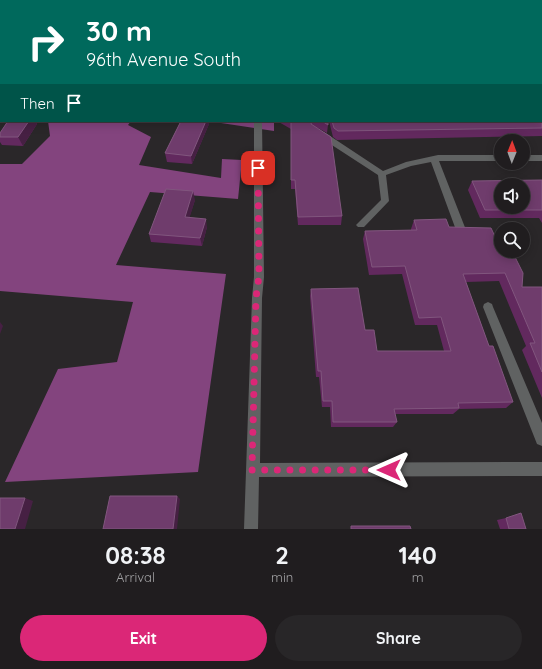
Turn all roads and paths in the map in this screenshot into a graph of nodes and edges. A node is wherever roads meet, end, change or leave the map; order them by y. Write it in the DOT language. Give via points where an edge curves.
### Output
graph roads {
  1 [pos="258,122"];
  2 [pos="315,131"];
  3 [pos="494,158"];
  4 [pos="530,158"];
  5 [pos="542,158"];
  6 [pos="434,159"];
  7 [pos="382,174"];
  8 [pos="361,225"];
  9 [pos="461,230"];
  10 [pos="488,307"];
  11 [pos="542,439"];
  12 [pos="542,469"];
  13 [pos="252,470"];
  14 [pos="250,529"];
  1 -- 13 [label="street" via="259,276 256,298"];
  2 -- 7 [label="street"];
  3 -- 6 [label="street"];
  4 -- 5 [label="street"];
  6 -- 7 [label="street" via="409,164"];
  6 -- 9 [label="street"];
  7 -- 8 [label="street" via="385,201"];
  10 -- 11 [label="street"];
  12 -- 13 [label="street"];
  13 -- 14 [label="street"];
}
